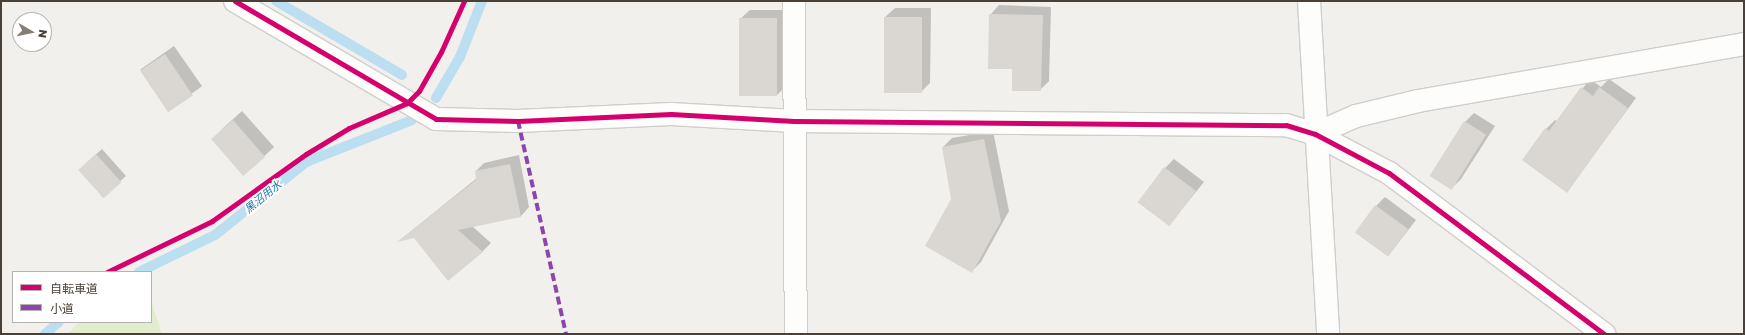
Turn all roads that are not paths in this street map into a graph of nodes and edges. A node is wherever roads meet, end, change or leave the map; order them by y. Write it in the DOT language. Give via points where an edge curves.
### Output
graph roads {
  1 [pos="235,1"];
  2 [pos="794,1"];
  3 [pos="1309,1"];
  4 [pos="1744,44"];
  5 [pos="794,121"];
  6 [pos="1315,134"];
  7 [pos="796,334"];
  8 [pos="1328,334"];
  9 [pos="1604,334"];
  1 -- 5 [label="street" via="436,119 518,121 671,114"];
  2 -- 5 [label="street"];
  3 -- 6 [label="street"];
  4 -- 6 [label="street" via="1418,101 1356,116"];
  5 -- 6 [label="street" via="1286,125"];
  5 -- 7 [label="street"];
  6 -- 8 [label="street"];
  6 -- 9 [label="street" via="1389,174"];
}
